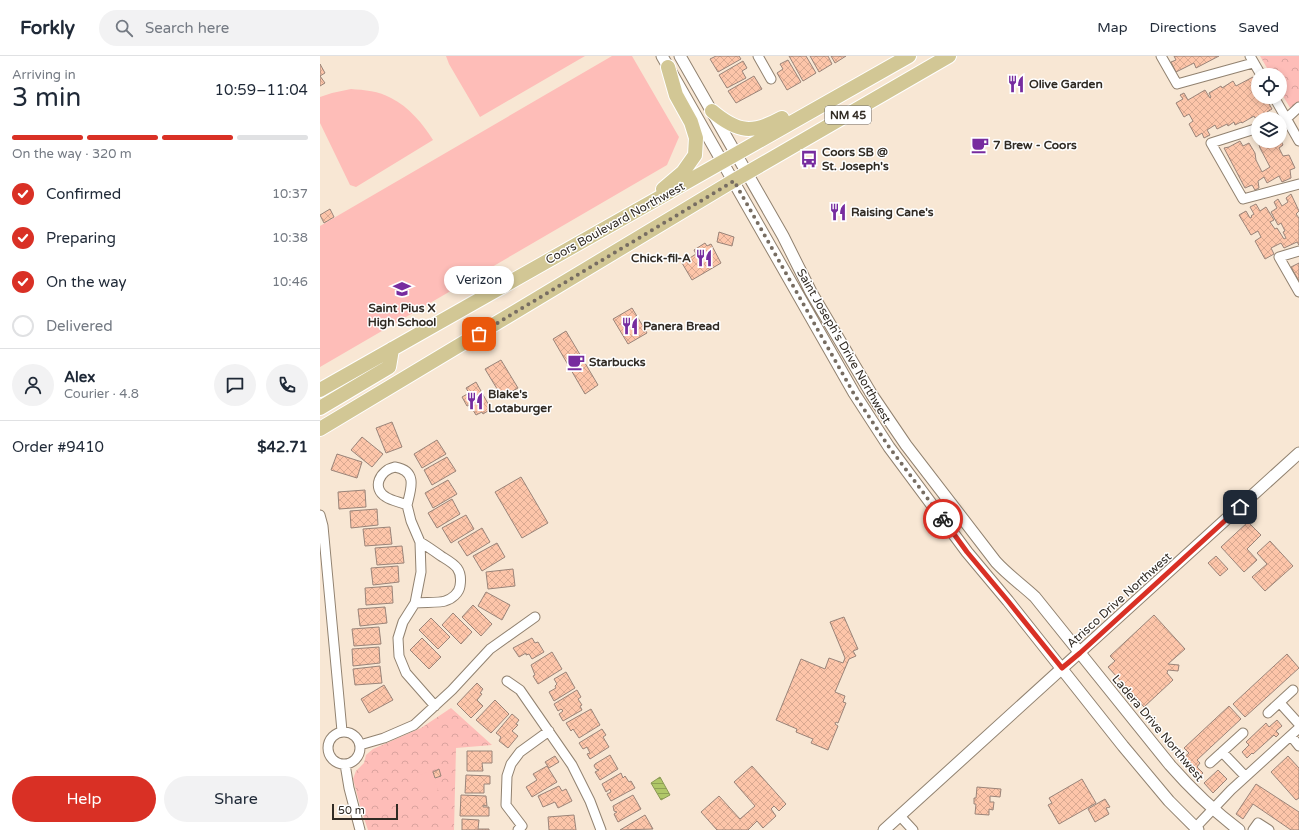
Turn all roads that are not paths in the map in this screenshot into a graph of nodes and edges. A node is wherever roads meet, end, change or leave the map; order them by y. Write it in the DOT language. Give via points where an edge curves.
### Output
graph roads {
  1 [pos="680,56"];
  2 [pos="759,56"];
  3 [pos="948,56"];
  4 [pos="1161,56"];
  5 [pos="904,57"];
  6 [pos="1252,59"];
  7 [pos="665,62"];
  8 [pos="1257,68"];
  9 [pos="771,79"];
  10 [pos="853,88"];
  11 [pos="1299,106"];
  12 [pos="712,111"];
  13 [pos="1287,116"];
  14 [pos="1287,125"];
  15 [pos="1251,130"];
  16 [pos="1299,141"];
  17 [pos="736,155"];
  18 [pos="723,162"];
  19 [pos="747,173"];
  20 [pos="734,181"];
  21 [pos="1299,184"];
  22 [pos="640,209"];
  23 [pos="1299,251"];
  24 [pos="1299,292"];
  25 [pos="392,349"];
  26 [pos="867,386"];
  27 [pos="320,390"];
  28 [pos="854,394"];
  29 [pos="320,408"];
  30 [pos="320,430"];
  31 [pos="1299,453"];
  32 [pos="407,505"];
  33 [pos="320,515"];
  34 [pos="420,542"];
  35 [pos="325,601"];
  36 [pos="415,603"];
  37 [pos="535,617"];
  38 [pos="1080,653"];
  39 [pos="1062,668"];
  40 [pos="507,681"];
  41 [pos="1293,690"];
  42 [pos="1280,703"];
  43 [pos="435,706"];
  44 [pos="1268,713"];
  45 [pos="1299,724"];
  46 [pos="1299,728"];
  47 [pos="342,731"];
  48 [pos="549,731"];
  49 [pos="1243,733"];
  50 [pos="1290,736"];
  51 [pos="360,745"];
  52 [pos="1299,746"];
  53 [pos="324,748"];
  54 [pos="1222,752"];
  55 [pos="1210,763"];
  56 [pos="345,764"];
  57 [pos="1245,776"];
  58 [pos="1213,809"];
  59 [pos="900,816"];
  60 [pos="1196,829"];
  61 [pos="360,830"];
  62 [pos="518,830"];
  63 [pos="601,830"];
  64 [pos="884,830"];
  65 [pos="913,830"];
  66 [pos="1240,830"];
  67 [pos="1253,830"];
  68 [pos="1269,830"];
  1 -- 12 [label="street, Saint Joseph's Drive Northwest"];
  2 -- 9 [label="street"];
  3 -- 19 [label="main road, Coors Boulevard Northwest / NM 45"];
  4 -- 6 [label="street" via="1178,84"];
  5 -- 10 [label="main road, Coors Boulevard Northwest / NM 45"];
  6 -- 8 [label="street"];
  7 -- 18 [label="street, Saint Joseph's Drive Northwest"];
  7 -- 22 [label="main road" via="676,96 691,122 696,138 695,155 683,172"];
  10 -- 12 [label="main road" via="836,90 766,127 751,130 740,129 724,122"];
  10 -- 17 [label="main road, Coors Boulevard Northwest / NM 45"];
  11 -- 13 [label="street"];
  12 -- 17 [label="street, Saint Joseph's Drive Northwest"];
  14 -- 16 [label="street"];
  15 -- 21 [label="street" via="1211,143 1243,199"];
  17 -- 18 [label="main road, Coors Boulevard Northwest / NM 45"];
  17 -- 19 [label="street, Saint Joseph's Drive Northwest"];
  18 -- 20 [label="street, Saint Joseph's Drive Northwest"];
  18 -- 22 [label="main road, Coors Boulevard Northwest / NM 45"];
  19 -- 20 [label="main road, Coors Boulevard Northwest / NM 45"];
  19 -- 26 [label="street, Saint Joseph's Drive Northwest" via="811,292"];
  20 -- 28 [label="street, Saint Joseph's Drive Northwest"];
  20 -- 30 [label="main road, Coors Boulevard Northwest / NM 45"];
  22 -- 25 [label="main road, Coors Boulevard Northwest / NM 45"];
  23 -- 24 [label="street" via="1279,257"];
  25 -- 27 [label="main road, Coors Boulevard Northwest / NM 45"];
  25 -- 29 [label="main road" via="389,367"];
  26 -- 28 [label="street"];
  26 -- 38 [label="street, Saint Joseph's Drive Northwest" via="906,445 985,548 1007,573 1035,597"];
  28 -- 39 [label="street, Saint Joseph's Drive Northwest" via="889,447 967,552"];
  31 -- 38 [label="street, Atrisco Drive Northwest"];
  32 -- 34 [label="street"];
  33 -- 35 [label="street" via="323,526"];
  34 -- 36 [label="street" via="421,572"];
  34 -- 36 [label="street" via="453,563 459,570 461,580 459,591 445,602"];
  35 -- 47 [label="street"];
  36 -- 43 [label="street" via="403,622 398,638 398,656 406,673"];
  37 -- 43 [label="street" via="490,649"];
  38 -- 39 [label="street, Atrisco Drive Northwest"];
  38 -- 58 [label="street, Ladera Drive Northwest" via="1170,765"];
  39 -- 59 [label="street, Atrisco Drive Northwest"];
  39 -- 60 [label="street" via="1123,746"];
  40 -- 48 [label="street" via="520,690"];
  41 -- 42 [label="street"];
  42 -- 44 [label="street"];
  42 -- 45 [label="street"];
  43 -- 51 [label="street" via="414,725"];
  46 -- 50 [label="street"];
  47 -- 51 [label="street" via="352,733"];
  47 -- 53 [label="street" via="331,737"];
  48 -- 62 [label="street" via="520,752 511,764 507,776 506,805 522,826"];
  48 -- 63 [label="street" via="575,771 590,800"];
  49 -- 54 [label="street"];
  50 -- 52 [label="street"];
  50 -- 57 [label="street"];
  51 -- 56 [label="street" via="359,755 351,763"];
  53 -- 56 [label="street" via="336,762"];
  54 -- 55 [label="street"];
  54 -- 57 [label="street"];
  56 -- 61 [label="street"];
  57 -- 58 [label="street"];
  58 -- 60 [label="street"];
  58 -- 66 [label="street, Ladera Drive Northwest"];
  59 -- 64 [label="street, Atrisco Drive Northwest"];
  59 -- 65 [label="street"];
  67 -- 68 [label="street" via="1258,824"];
}
